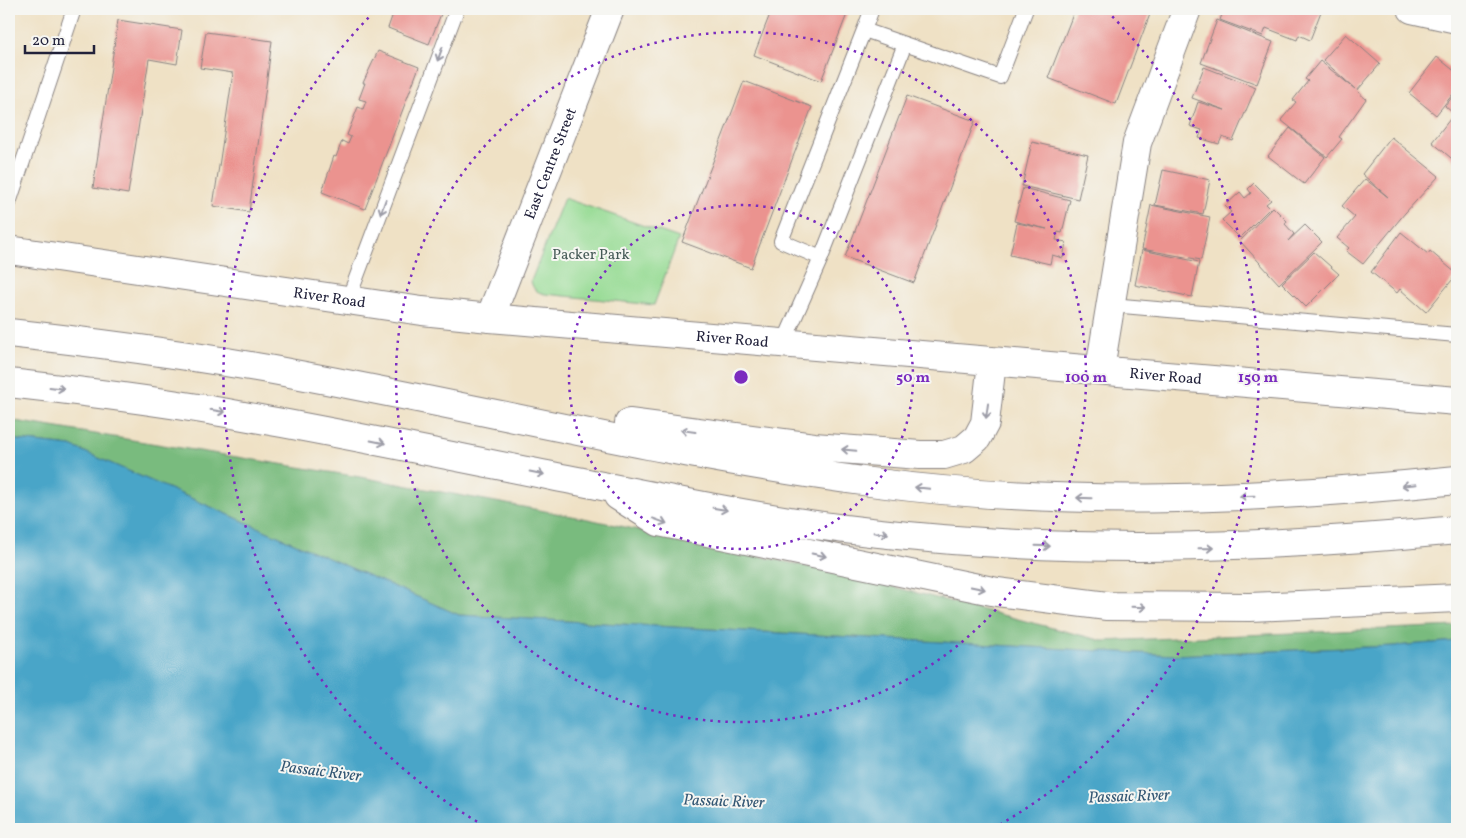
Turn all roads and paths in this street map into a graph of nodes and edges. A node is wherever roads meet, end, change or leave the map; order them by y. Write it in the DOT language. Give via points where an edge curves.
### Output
graph roads {
  1 [pos="74,9"];
  2 [pos="457,9"];
  3 [pos="610,9"];
  4 [pos="872,9"];
  5 [pos="1026,9"];
  6 [pos="1187,9"];
  7 [pos="1412,9"];
  8 [pos="1457,19"];
  9 [pos="864,30"];
  10 [pos="905,44"];
  11 [pos="9,203"];
  12 [pos="9,250"];
  13 [pos="821,258"];
  14 [pos="348,300"];
  15 [pos="1111,305"];
  16 [pos="490,318"];
  17 [pos="9,333"];
  18 [pos="1457,335"];
  19 [pos="783,344"];
  20 [pos="992,362"];
  21 [pos="1100,369"];
  22 [pos="9,383"];
  23 [pos="341,384"];
  24 [pos="1457,401"];
  25 [pos="1457,480"];
  26 [pos="604,487"];
  27 [pos="1457,530"];
  28 [pos="1457,598"];
  1 -- 11 [label="lane"];
  2 -- 14 [label="lane, one-way"];
  3 -- 16 [label="main road, East Centre Street"];
  4 -- 9 [label="lane"];
  5 -- 10 [label="lane" via="1000,78"];
  6 -- 15 [label="main road" via="1137,144"];
  7 -- 8 [label="main road"];
  9 -- 10 [label="lane"];
  9 -- 13 [label="lane" via="781,241"];
  10 -- 13 [label="lane"];
  12 -- 14 [label="main road, River Road"];
  13 -- 19 [label="lane"];
  14 -- 16 [label="main road, River Road"];
  15 -- 18 [label="lane"];
  15 -- 21 [label="main road"];
  16 -- 19 [label="main road, River Road"];
  17 -- 23 [label="main road" via="174,354"];
  19 -- 20 [label="main road, River Road"];
  20 -- 21 [label="main road, River Road"];
  20 -- 23 [label="main road, one-way" via="985,423 977,438 964,449 944,455 872,452 752,440"];
  21 -- 24 [label="main road, River Road"];
  22 -- 26 [label="main road, one-way" via="248,416"];
  25 -- 23 [label="main road, one-way" via="1205,498 1075,497 955,491 709,457"];
  26 -- 27 [label="main road, one-way" via="858,531 1036,546 1206,548"];
  26 -- 28 [label="main road, one-way" via="658,522 1055,601 1107,606 1202,608"];
}
